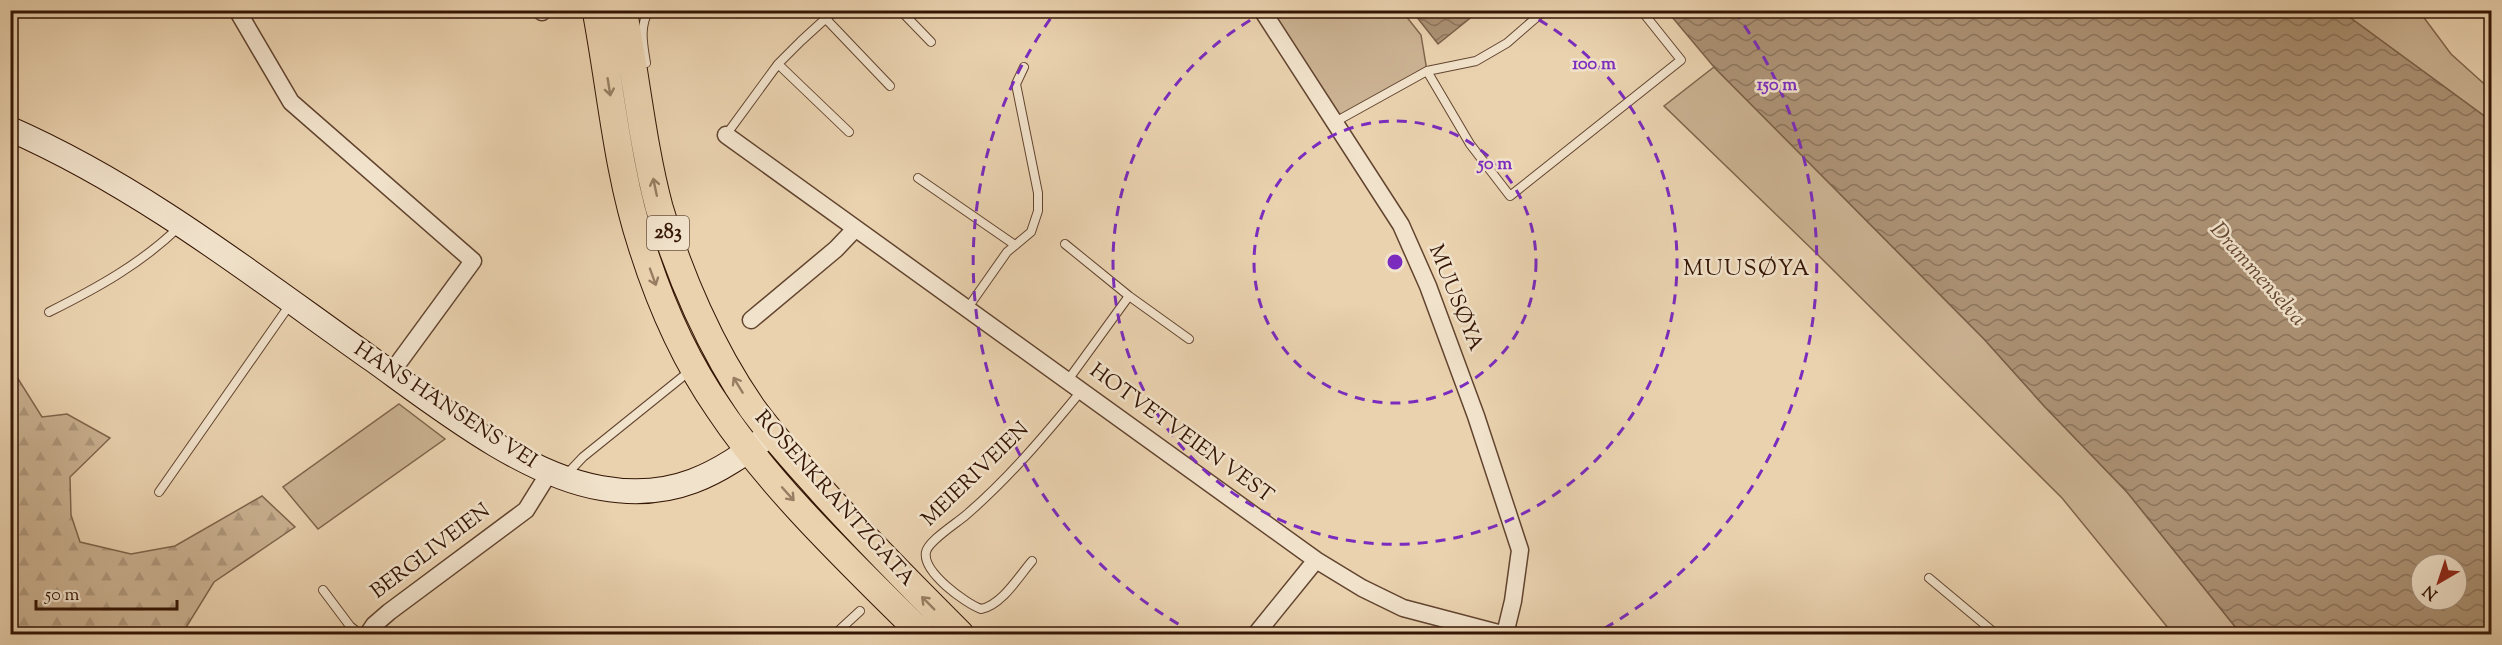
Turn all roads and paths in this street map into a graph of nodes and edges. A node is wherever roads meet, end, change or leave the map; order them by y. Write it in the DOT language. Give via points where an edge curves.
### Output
graph roads {
  1 [pos="237,10"];
  2 [pos="596,10"];
  3 [pos="623,10"];
  4 [pos="649,10"];
  5 [pos="835,10"];
  6 [pos="900,10"];
  7 [pos="1262,10"];
  8 [pos="1545,10"];
  9 [pos="1641,10"];
  10 [pos="826,19"];
  11 [pos="931,42"];
  12 [pos="778,64"];
  13 [pos="1024,67"];
  14 [pos="1427,71"];
  15 [pos="647,75"];
  16 [pos="890,86"];
  17 [pos="1335,122"];
  18 [pos="10,129"];
  19 [pos="849,132"];
  20 [pos="726,135"];
  21 [pos="918,177"];
  22 [pos="180,225"];
  23 [pos="855,229"];
  24 [pos="1065,244"];
  25 [pos="1015,245"];
  26 [pos="1129,296"];
  27 [pos="292,302"];
  28 [pos="967,309"];
  29 [pos="49,312"];
  30 [pos="751,320"];
  31 [pos="1189,339"];
  32 [pos="694,368"];
  33 [pos="391,373"];
  34 [pos="1075,385"];
  35 [pos="771,433"];
  36 [pos="749,450"];
  37 [pos="557,476"];
  38 [pos="159,492"];
  39 [pos="1316,560"];
  40 [pos="1032,561"];
  41 [pos="1929,578"];
  42 [pos="323,590"];
  43 [pos="860,611"];
  44 [pos="360,634"];
  45 [pos="368,634"];
  46 [pos="835,634"];
  47 [pos="922,634"];
  48 [pos="960,634"];
  49 [pos="1256,634"];
  50 [pos="1504,634"];
  51 [pos="1996,634"];
  1 -- 33 [label="street" via="291,102 473,261"];
  2 -- 32 [label="main road, ROSENKRANTZGATA / 283, one-way" via="625,183 639,235 666,311"];
  35 -- 3 [label="main road, ROSENKRANTZGATA / 283, one-way" via="751,407 694,303 672,249 659,205"];
  4 -- 15 [label="lane" via="642,24"];
  5 -- 10 [label="lane"];
  6 -- 11 [label="lane"];
  7 -- 17 [label="street, MUUSØYA"];
  8 -- 14 [label="lane" via="1507,43 1476,61"];
  9 -- 14 [label="lane" via="1681,60 1510,196 1470,144"];
  10 -- 12 [label="lane"];
  10 -- 16 [label="lane"];
  12 -- 19 [label="lane"];
  12 -- 20 [label="lane"];
  13 -- 25 [label="lane" via="1016,84 1038,193 1038,211 1031,232"];
  14 -- 17 [label="lane"];
  17 -- 50 [label="street, MUUSØYA" via="1401,225 1476,416 1520,550"];
  18 -- 22 [label="main road, HANS HANSENS VEI" via="64,154"];
  20 -- 23 [label="street, HOTVETVEIEN VEST"];
  21 -- 25 [label="lane"];
  22 -- 27 [label="main road, HANS HANSENS VEI"];
  22 -- 29 [label="lane" via="128,269"];
  23 -- 28 [label="street, HOTVETVEIEN VEST"];
  23 -- 30 [label="street"];
  24 -- 26 [label="lane"];
  25 -- 28 [label="lane"];
  26 -- 31 [label="lane"];
  26 -- 34 [label="lane"];
  27 -- 33 [label="main road, HANS HANSENS VEI"];
  27 -- 38 [label="lane"];
  28 -- 34 [label="street, HOTVETVEIEN VEST"];
  32 -- 36 [label="main road, ROSENKRANTZGATA / 283"];
  32 -- 37 [label="lane"];
  33 -- 37 [label="main road, HANS HANSENS VEI" via="516,456"];
  34 -- 39 [label="street, HOTVETVEIEN VEST"];
  34 -- 40 [label="lane, MEIERIVEIEN" via="1022,459 926,552 927,562 942,582 981,609 999,599"];
  35 -- 36 [label="main road, HANS HANSENS VEI"];
  48 -- 35 [label="main road, ROSENKRANTZGATA / 283, one-way" via="852,524"];
  36 -- 37 [label="main road, HANS HANSENS VEI" via="710,476 652,491 601,488"];
  36 -- 47 [label="main road, ROSENKRANTZGATA / 283, one-way"];
  37 -- 45 [label="street, BERGLIVEIEN" via="526,510 389,612"];
  39 -- 49 [label="street"];
  39 -- 50 [label="street, HOTVETVEIEN VEST" via="1402,608"];
  41 -- 51 [label="lane"];
  42 -- 44 [label="lane"];
  43 -- 46 [label="lane"];
}
